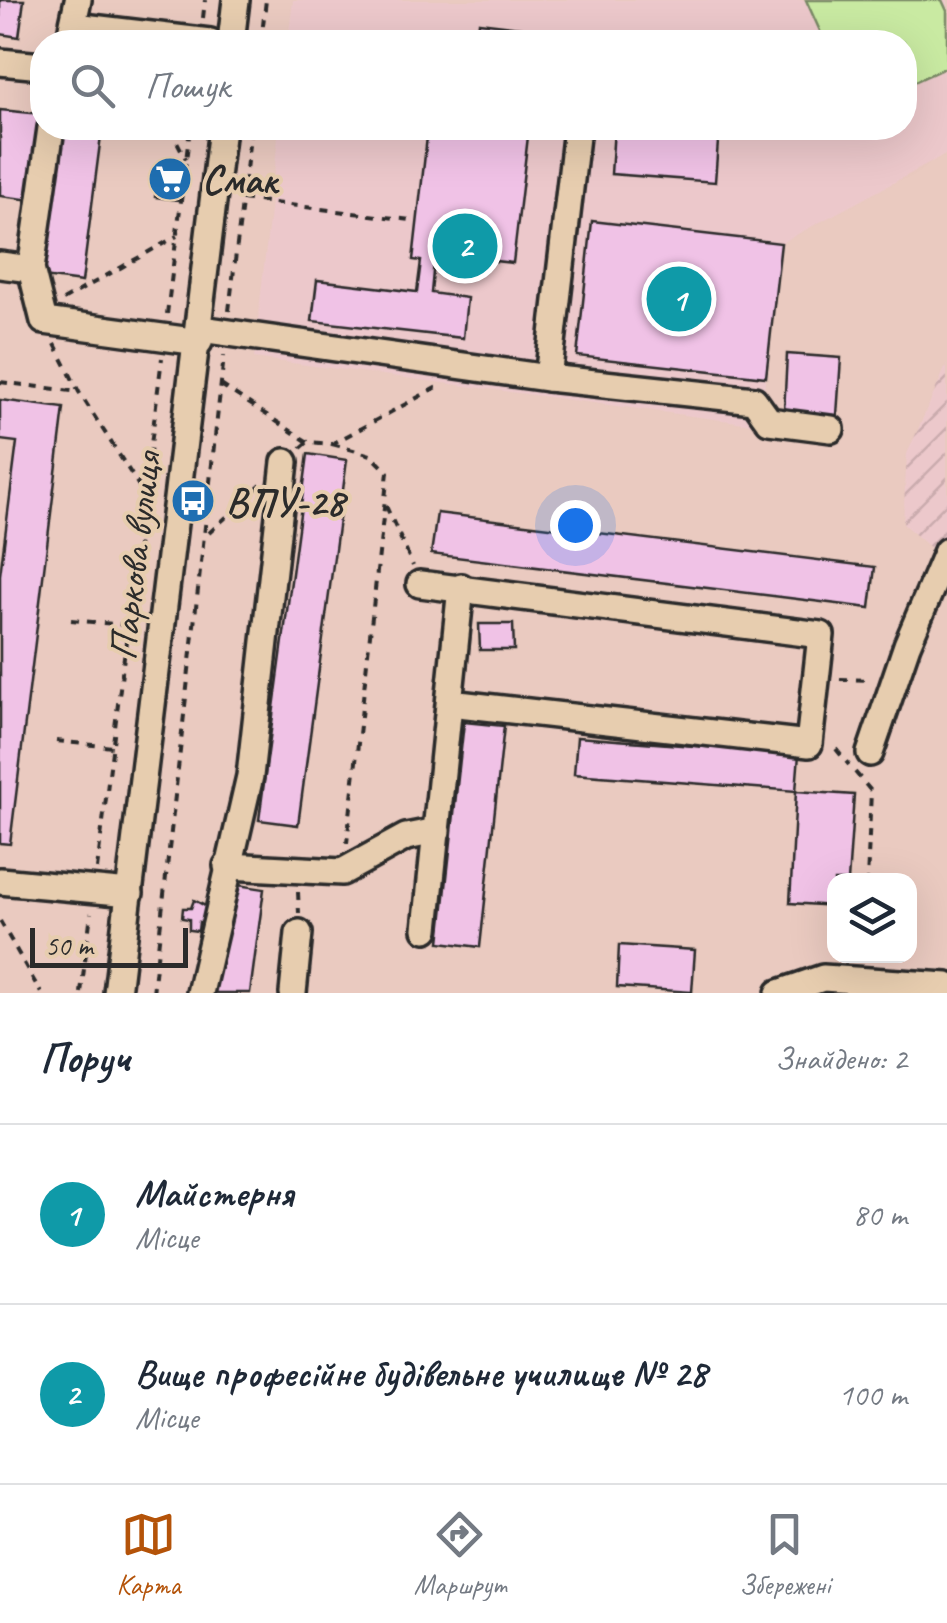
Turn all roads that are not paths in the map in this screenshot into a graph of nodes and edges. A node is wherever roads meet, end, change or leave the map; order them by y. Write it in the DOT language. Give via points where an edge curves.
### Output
graph roads {
  1 [pos="236,0"];
  2 [pos="74,23"];
  3 [pos="124,30"];
  4 [pos="232,30"];
  5 [pos="0,62"];
  6 [pos="30,65"];
  7 [pos="48,140"];
  8 [pos="221,140"];
  9 [pos="575,140"];
  10 [pos="0,265"];
  11 [pos="31,270"];
  12 [pos="209,334"];
  13 [pos="548,378"];
  14 [pos="831,429"];
  15 [pos="286,462"];
  16 [pos="946,557"];
  17 [pos="420,584"];
  18 [pos="461,587"];
  19 [pos="450,702"];
  20 [pos="870,753"];
  21 [pos="438,831"];
  22 [pos="226,866"];
  23 [pos="0,880"];
  24 [pos="130,893"];
  25 [pos="426,929"];
  26 [pos="300,933"];
  27 [pos="947,986"];
  28 [pos="117,993"];
  29 [pos="200,993"];
  30 [pos="294,993"];
  31 [pos="779,993"];
  1 -- 4 [label="street"];
  2 -- 3 [label="street"];
  5 -- 6 [label="street"];
  7 -- 11 [label="street"];
  8 -- 12 [label="street, Паркова вулиця"];
  9 -- 13 [label="street"];
  10 -- 11 [label="street"];
  11 -- 12 [label="street" via="43,317 164,337"];
  12 -- 13 [label="street"];
  12 -- 24 [label="street, Паркова вулиця"];
  13 -- 14 [label="street" via="754,400 769,421"];
  15 -- 22 [label="street" via="250,776"];
  16 -- 20 [label="street"];
  17 -- 18 [label="street"];
  18 -- 19 [label="street"];
  18 -- 19 [label="street" via="821,635 809,744"];
  19 -- 21 [label="street"];
  21 -- 22 [label="street" via="406,836 342,872"];
  21 -- 25 [label="street"];
  22 -- 29 [label="street"];
  23 -- 24 [label="street"];
  24 -- 28 [label="street, Паркова вулиця"];
  26 -- 30 [label="street"];
  27 -- 31 [label="street" via="823,978"];
}
